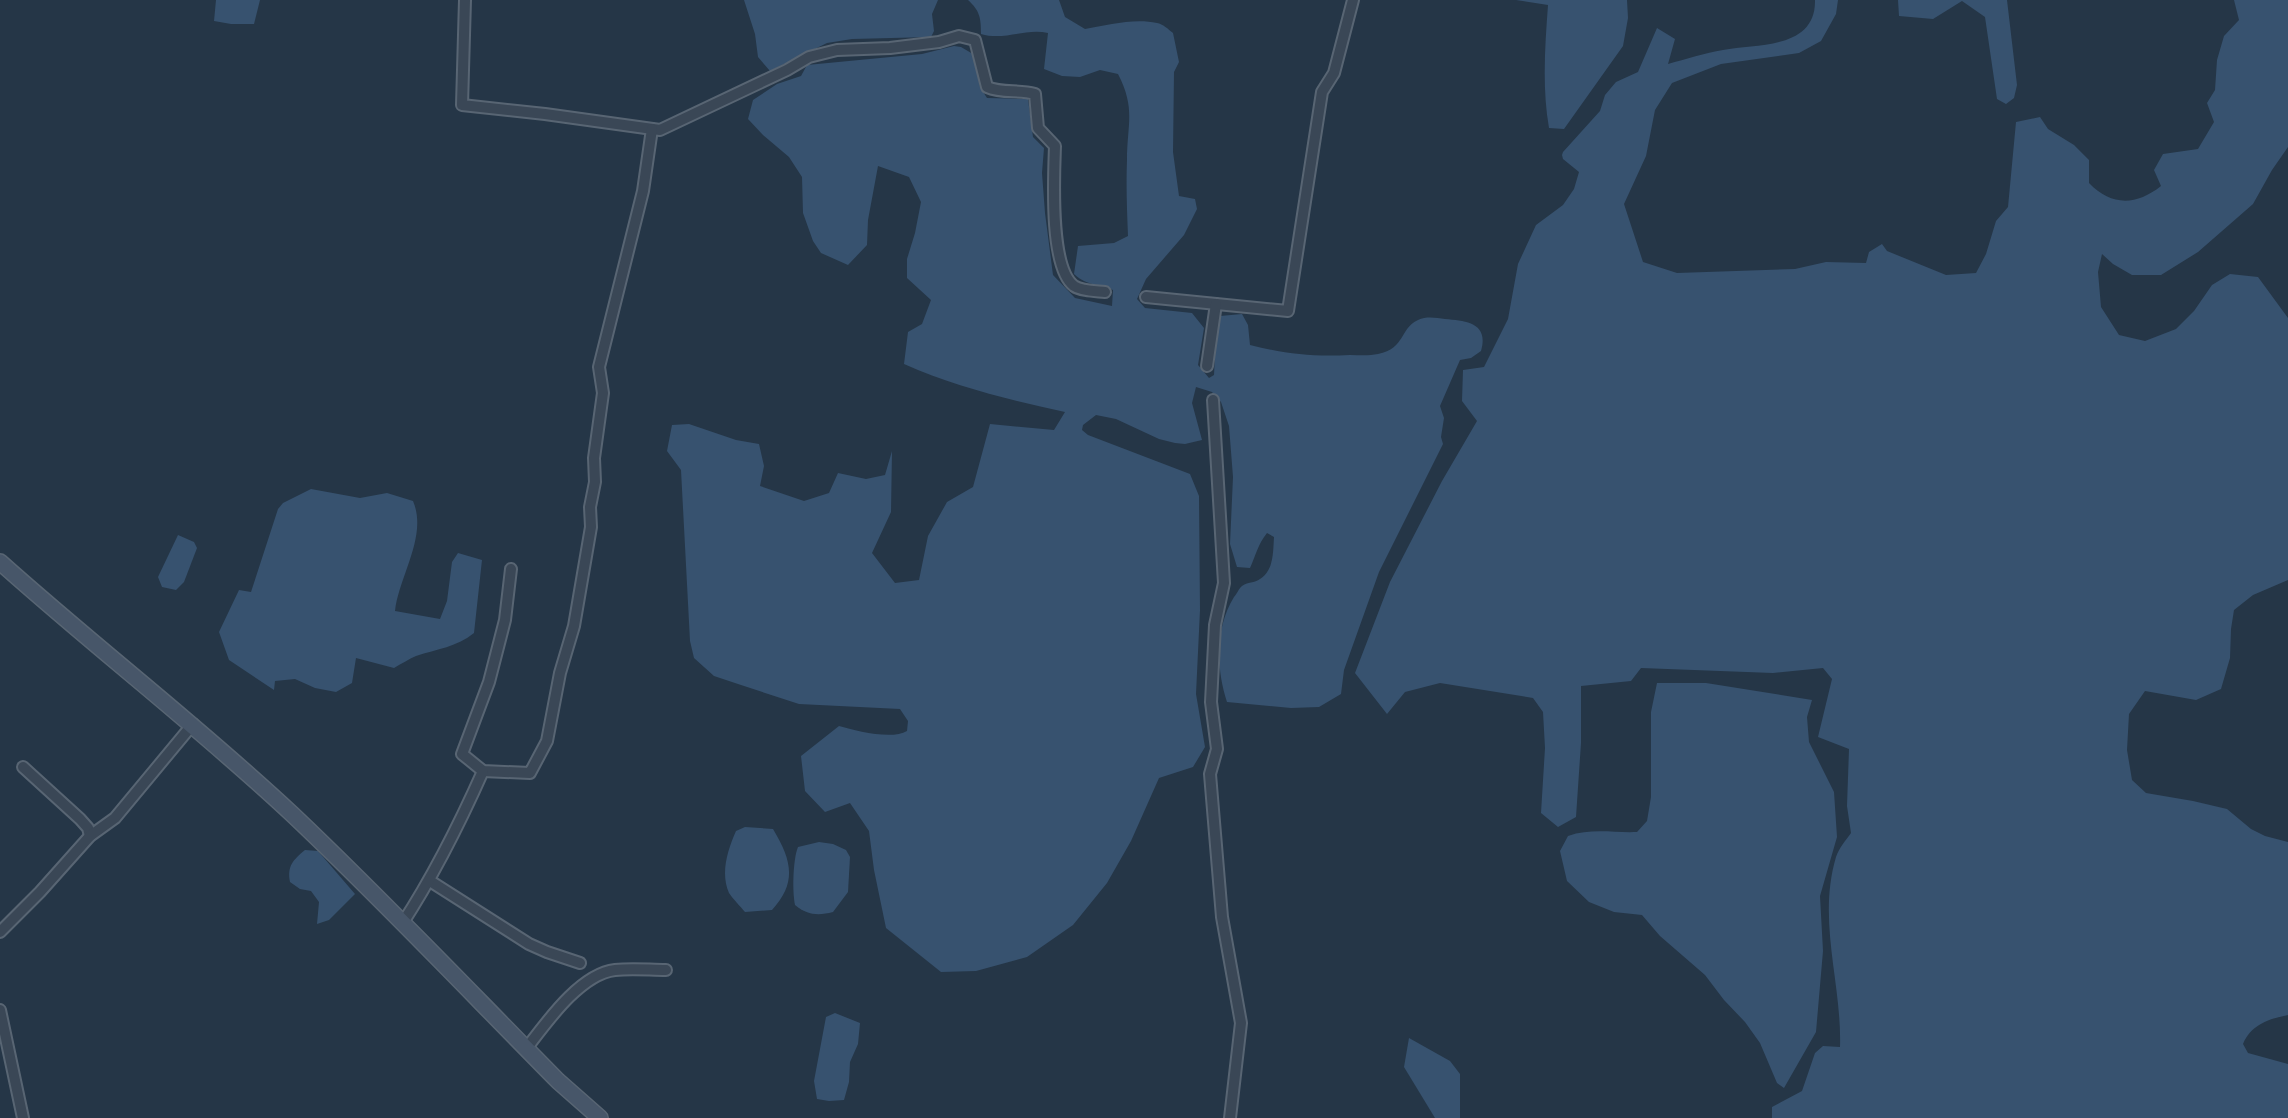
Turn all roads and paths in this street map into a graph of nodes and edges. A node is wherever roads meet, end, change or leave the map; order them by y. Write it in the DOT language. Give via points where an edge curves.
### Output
graph roads {
  1 [pos="465,0"];
  2 [pos="1353,0"];
  3 [pos="652,129"];
  4 [pos="1105,292"];
  5 [pos="1146,297"];
  6 [pos="1216,304"];
  7 [pos="1207,366"];
  8 [pos="1213,400"];
  9 [pos="0,562"];
  10 [pos="511,568"];
  11 [pos="193,724"];
  12 [pos="23,767"];
  13 [pos="483,771"];
  14 [pos="90,836"];
  15 [pos="430,881"];
  16 [pos="402,924"];
  17 [pos="0,932"];
  18 [pos="580,963"];
  19 [pos="666,970"];
  20 [pos="0,1010"];
  21 [pos="526,1049"];
  22 [pos="23,1118"];
  23 [pos="600,1118"];
  24 [pos="1230,1118"];
  1 -- 3 [label="street" via="462,105"];
  2 -- 6 [label="street" via="1334,73 1322,92 1288,311"];
  3 -- 4 [label="street" via="660,130 809,57 837,50 939,42 959,36 975,40 987,87 998,92 1035,93 1038,128 1055,146 1053,198 1057,249 1068,281 1076,288"];
  3 -- 13 [label="street" via="643,191 599,367 603,393 594,458 591,527 574,626 547,741 530,773"];
  5 -- 6 [label="street"];
  6 -- 7 [label="street"];
  8 -- 24 [label="street" via="1224,584 1215,625 1211,702 1217,749 1210,774 1222,917 1241,1023"];
  9 -- 11 [label="street"];
  10 -- 13 [label="street" via="505,620 489,682 462,754"];
  11 -- 14 [label="street" via="115,818"];
  11 -- 16 [label="street"];
  12 -- 14 [label="street" via="80,819"];
  13 -- 15 [label="street"];
  14 -- 17 [label="street"];
  15 -- 16 [label="street"];
  15 -- 18 [label="street" via="529,944"];
  16 -- 21 [label="street"];
  19 -- 21 [label="street" via="613,970 586,982 558,1008"];
  20 -- 22 [label="street"];
  21 -- 23 [label="street"];
}
